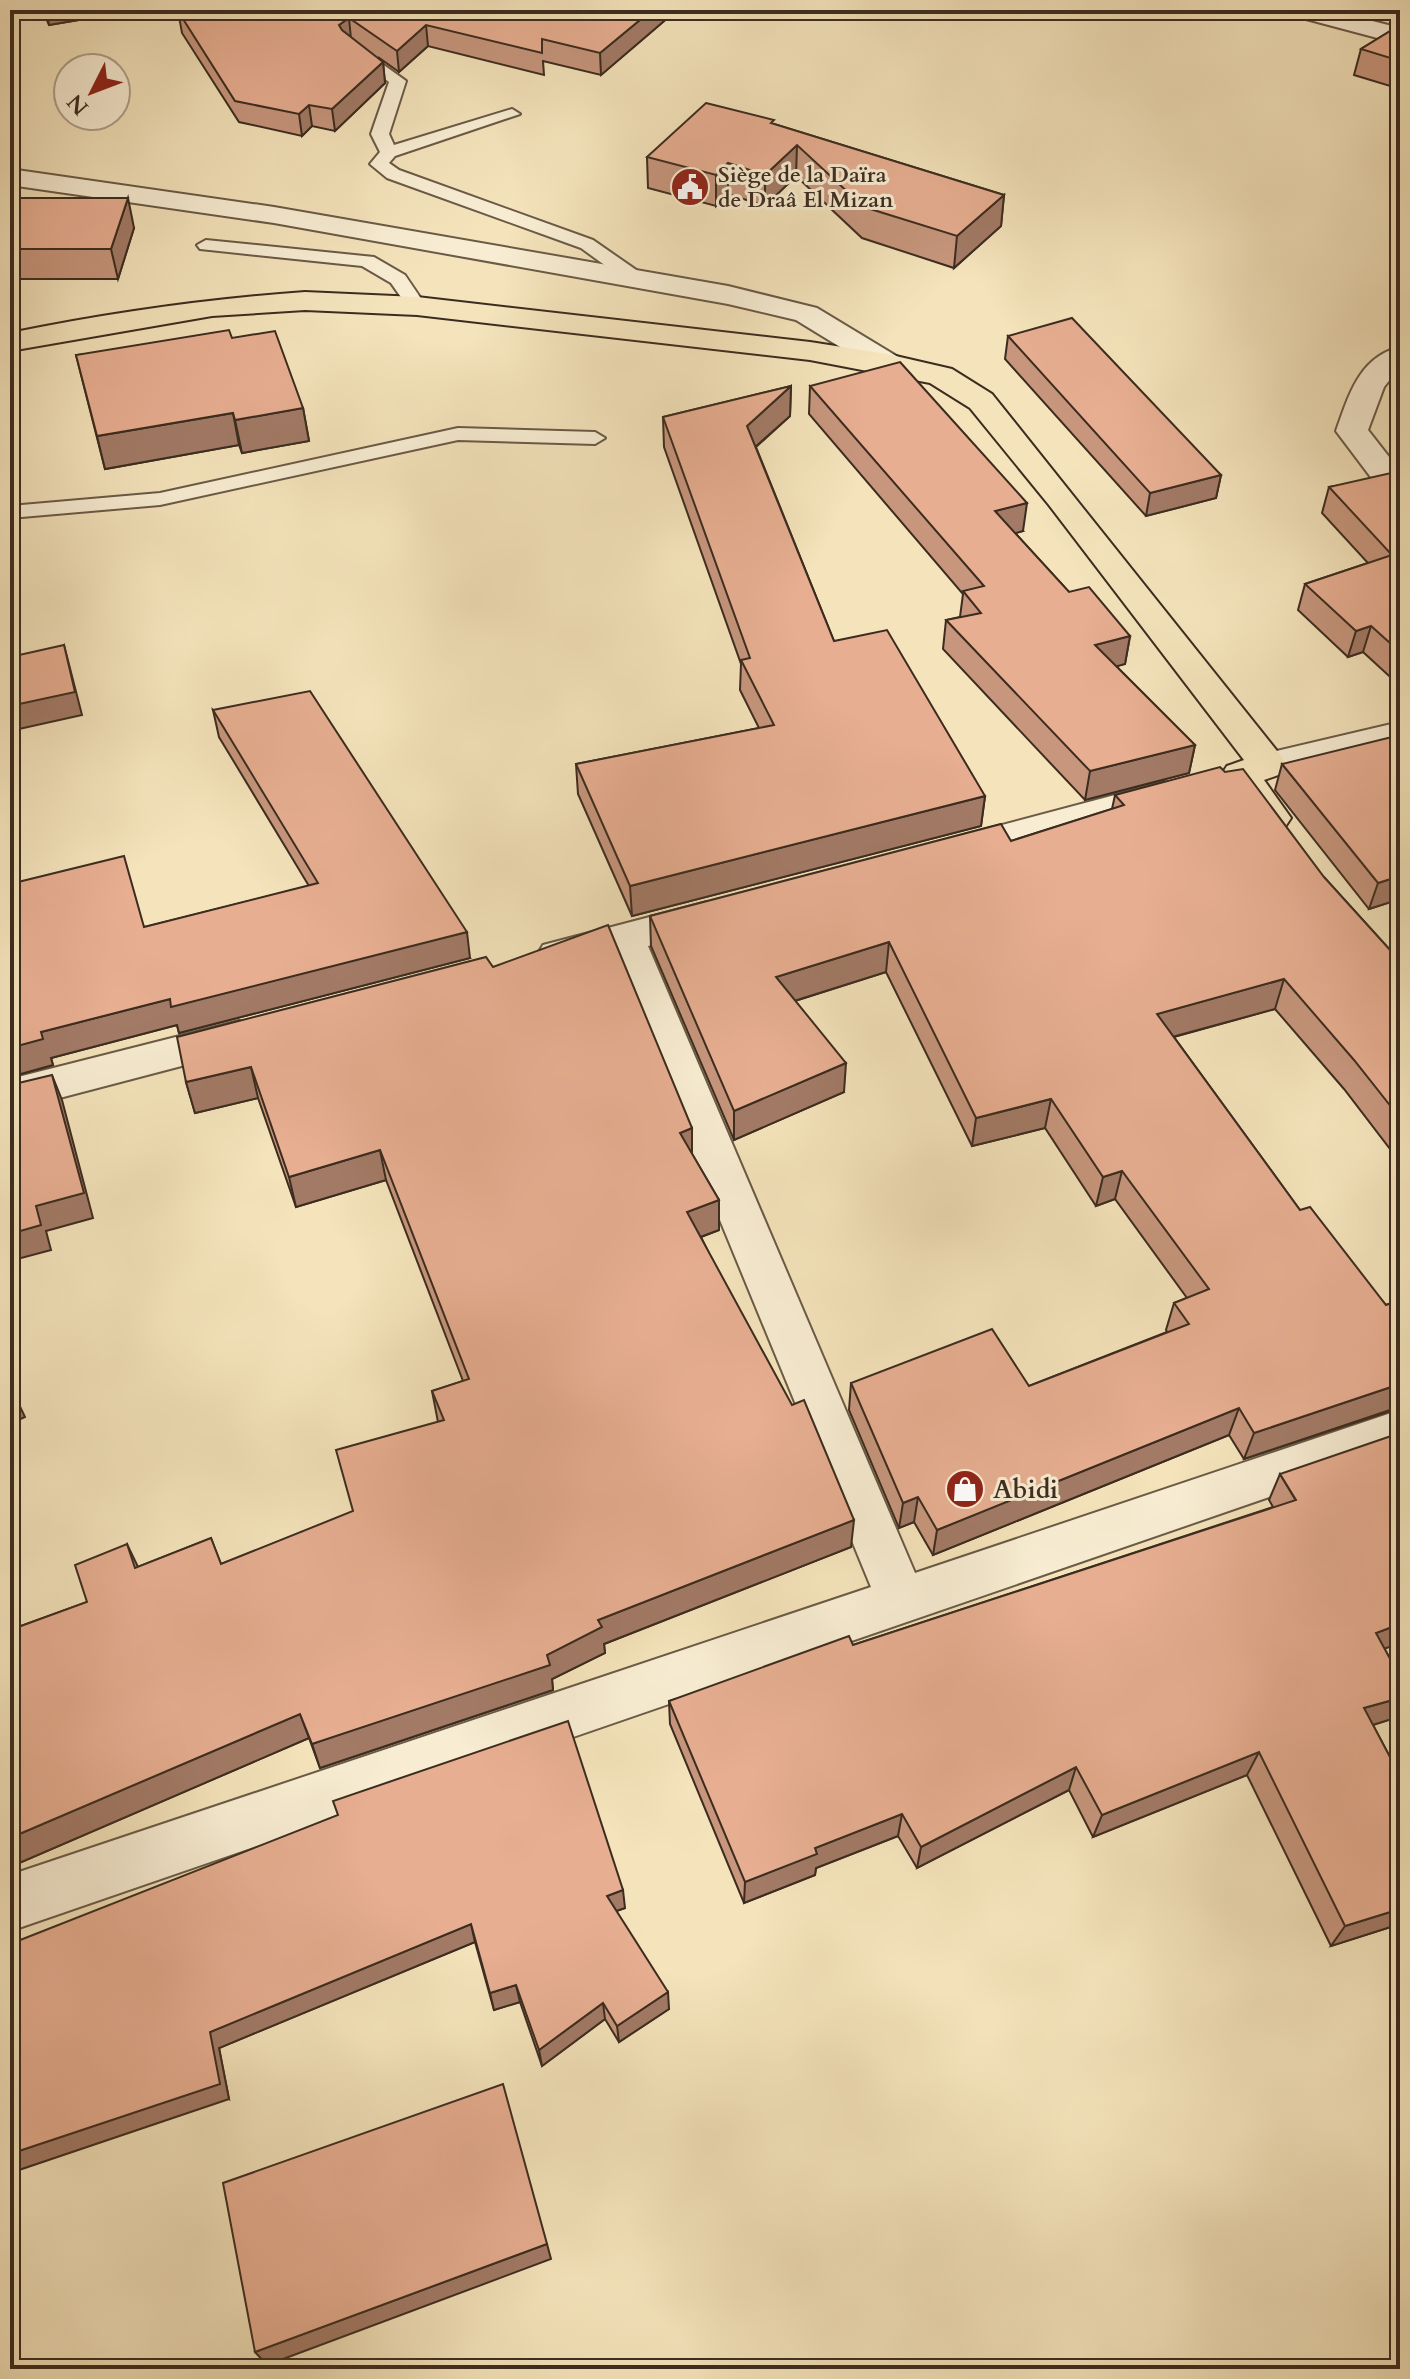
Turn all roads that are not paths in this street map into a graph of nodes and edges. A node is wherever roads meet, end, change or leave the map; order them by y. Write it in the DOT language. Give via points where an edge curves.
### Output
graph roads {
  1 [pos="1300,10"];
  2 [pos="1400,36"];
  3 [pos="353,47"];
  4 [pos="512,114"];
  5 [pos="389,152"];
  6 [pos="10,177"];
  7 [pos="206,245"];
  8 [pos="635,278"];
  9 [pos="417,306"];
  10 [pos="10,342"];
  11 [pos="1400,356"];
  12 [pos="887,363"];
  13 [pos="595,438"];
  14 [pos="1400,493"];
  15 [pos="10,512"];
  16 [pos="1400,734"];
  17 [pos="1228,778"];
  18 [pos="1295,847"];
  19 [pos="917,860"];
  20 [pos="747,905"];
  21 [pos="624,937"];
  22 [pos="517,965"];
  23 [pos="271,1028"];
  24 [pos="10,1095"];
  25 [pos="1400,1431"];
  26 [pos="902,1602"];
  27 [pos="10,1903"];
  1 -- 2 [label="street"];
  3 -- 5 [label="lane" via="398,81 380,134"];
  4 -- 5 [label="lane"];
  5 -- 8 [label="lane" via="379,164 393,174 587,244"];
  6 -- 8 [label="street" via="274,215"];
  7 -- 9 [label="lane" via="367,261 398,279"];
  8 -- 12 [label="street" via="806,314"];
  9 -- 10 [label="main road" via="305,301 212,307"];
  9 -- 12 [label="main road"];
  11 -- 14 [label="street" via="1390,358 1373,378 1352,431"];
  12 -- 17 [label="main road" via="941,376 981,401 1061,498"];
  13 -- 15 [label="lane" via="458,434 160,499"];
  16 -- 17 [label="street"];
  17 -- 18 [label="main road"];
  17 -- 19 [label="street"];
  20 -- 21 [label="street"];
  21 -- 22 [label="street"];
  21 -- 26 [label="street"];
  23 -- 24 [label="street"];
  25 -- 26 [label="street"];
  26 -- 27 [label="street"];
}
